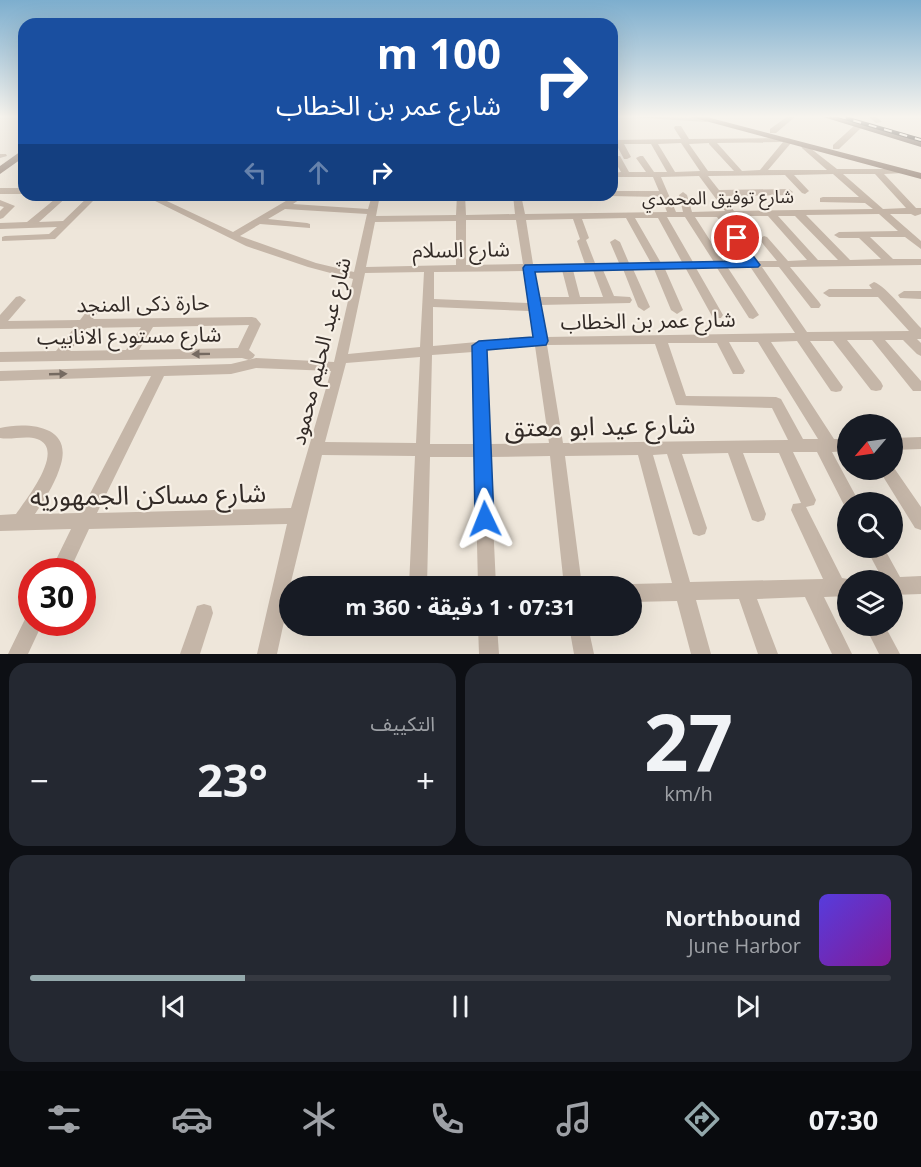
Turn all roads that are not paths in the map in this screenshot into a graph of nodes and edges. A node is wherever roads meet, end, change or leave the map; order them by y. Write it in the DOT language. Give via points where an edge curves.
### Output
graph roads {
  1 [pos="805,146"];
  2 [pos="16,147"];
  3 [pos="620,147"];
  4 [pos="656,147"];
  5 [pos="689,147"];
  6 [pos="716,147"];
  7 [pos="782,147"];
  8 [pos="807,147"];
  9 [pos="836,147"];
  10 [pos="627,156"];
  11 [pos="1,157"];
  12 [pos="18,157"];
  13 [pos="640,158"];
  14 [pos="618,160"];
  15 [pos="921,169"];
  16 [pos="0,171"];
  17 [pos="904,171"];
  18 [pos="836,172"];
  19 [pos="878,172"];
  20 [pos="740,173"];
  21 [pos="751,173"];
  22 [pos="762,173"];
  23 [pos="788,173"];
  24 [pos="626,174"];
  25 [pos="654,174"];
  26 [pos="672,174"];
  27 [pos="704,174"];
  28 [pos="618,175"];
  29 [pos="921,176"];
  30 [pos="0,191"];
  31 [pos="18,191"];
  32 [pos="768,192"];
  33 [pos="789,192"];
  34 [pos="805,192"];
  35 [pos="716,193"];
  36 [pos="618,194"];
  37 [pos="664,194"];
  38 [pos="683,195"];
  39 [pos="823,200"];
  40 [pos="867,200"];
  41 [pos="58,201"];
  42 [pos="89,201"];
  43 [pos="160,201"];
  44 [pos="292,201"];
  45 [pos="375,201"];
  46 [pos="461,201"];
  47 [pos="518,201"];
  48 [pos="0,203"];
  49 [pos="283,206"];
  50 [pos="881,211"];
  51 [pos="916,211"];
  52 [pos="770,213"];
  53 [pos="798,213"];
  54 [pos="667,214"];
  55 [pos="688,214"];
  56 [pos="720,214"];
  57 [pos="735,214"];
  58 [pos="372,215"];
  59 [pos="576,215"];
  60 [pos="629,215"];
  61 [pos="0,216"];
  62 [pos="521,216"];
  63 [pos="460,217"];
  64 [pos="921,218"];
  65 [pos="258,220"];
  66 [pos="66,224"];
  67 [pos="30,225"];
  68 [pos="307,225"];
  69 [pos="0,226"];
  70 [pos="907,234"];
  71 [pos="839,235"];
  72 [pos="862,235"];
  73 [pos="233,236"];
  74 [pos="5,239"];
  75 [pos="615,242"];
  76 [pos="921,246"];
  77 [pos="921,262"];
  78 [pos="847,263"];
  79 [pos="891,263"];
  80 [pos="783,264"];
  81 [pos="816,264"];
  82 [pos="720,265"];
  83 [pos="754,265"];
  84 [pos="658,266"];
  85 [pos="690,266"];
  86 [pos="567,267"];
  87 [pos="594,267"];
  88 [pos="627,267"];
  89 [pos="529,268"];
  90 [pos="429,269"];
  91 [pos="460,269"];
  92 [pos="360,273"];
  93 [pos="829,293"];
  94 [pos="904,295"];
  95 [pos="921,295"];
  96 [pos="20,300"];
  97 [pos="575,300"];
  98 [pos="610,300"];
  99 [pos="626,300"];
  100 [pos="428,303"];
  101 [pos="534,304"];
  102 [pos="815,305"];
  103 [pos="644,307"];
  104 [pos="94,310"];
  105 [pos="677,310"];
  106 [pos="717,315"];
  107 [pos="753,315"];
  108 [pos="150,322"];
  109 [pos="84,323"];
  110 [pos="0,324"];
  111 [pos="916,335"];
  112 [pos="875,336"];
  113 [pos="802,337"];
  114 [pos="837,337"];
  115 [pos="721,338"];
  116 [pos="762,338"];
  117 [pos="660,339"];
  118 [pos="541,341"];
  119 [pos="479,346"];
  120 [pos="426,350"];
  121 [pos="921,351"];
  122 [pos="242,353"];
  123 [pos="130,355"];
  124 [pos="59,356"];
  125 [pos="0,357"];
  126 [pos="256,363"];
  127 [pos="340,363"];
  128 [pos="160,371"];
  129 [pos="738,371"];
  130 [pos="0,376"];
  131 [pos="876,386"];
  132 [pos="836,387"];
  133 [pos="918,387"];
  134 [pos="2,432"];
  135 [pos="903,444"];
  136 [pos="825,445"];
  137 [pos="837,445"];
  138 [pos="920,445"];
  139 [pos="783,446"];
  140 [pos="799,446"];
  141 [pos="733,447"];
  142 [pos="316,448"];
  143 [pos="644,448"];
  144 [pos="672,448"];
  145 [pos="422,450"];
  146 [pos="557,450"];
  147 [pos="483,451"];
  148 [pos="894,480"];
  149 [pos="846,492"];
  150 [pos="758,514"];
  151 [pos="297,516"];
  152 [pos="85,521"];
  153 [pos="921,522"];
  154 [pos="0,523"];
  155 [pos="20,523"];
  156 [pos="699,528"];
  157 [pos="66,558"];
  158 [pos="288,576"];
  159 [pos="418,576"];
  160 [pos="487,576"];
  161 [pos="572,576"];
  162 [pos="837,576"];
  163 [pos="903,584"];
  164 [pos="921,585"];
  165 [pos="837,587"];
  166 [pos="810,588"];
  167 [pos="745,590"];
  168 [pos="683,591"];
  169 [pos="642,592"];
  170 [pos="204,613"];
  171 [pos="279,619"];
  172 [pos="27,636"];
  173 [pos="488,636"];
  174 [pos="581,636"];
  175 [pos="880,636"];
  176 [pos="18,654"];
  177 [pos="190,654"];
  178 [pos="267,654"];
  179 [pos="489,654"];
  180 [pos="584,654"];
  181 [pos="701,654"];
  182 [pos="768,654"];
  183 [pos="842,654"];
  184 [pos="890,654"];
  1 -- 18 [label="street"];
  2 -- 11 [label="street"];
  3 -- 10 [label="street"];
  4 -- 26 [label="street"];
  5 -- 27 [label="street"];
  6 -- 20 [label="street"];
  7 -- 22 [label="street"];
  8 -- 17 [label="street"];
  9 -- 15 [label="street"];
  12 -- 16 [label="street"];
  13 -- 25 [label="street"];
  14 -- 24 [label="street"];
  17 -- 19 [label="street"];
  17 -- 29 [label="street"];
  18 -- 19 [label="street"];
  18 -- 23 [label="street"];
  18 -- 40 [label="street"];
  19 -- 51 [label="street"];
  20 -- 21 [label="street"];
  20 -- 27 [label="street"];
  21 -- 22 [label="street"];
  21 -- 32 [label="street"];
  22 -- 23 [label="street"];
  23 -- 34 [label="street"];
  24 -- 25 [label="street"];
  24 -- 28 [label="street"];
  25 -- 26 [label="street"];
  25 -- 37 [label="street"];
  26 -- 27 [label="street"];
  27 -- 35 [label="street"];
  30 -- 31 [label="street"];
  32 -- 33 [label="street"];
  32 -- 35 [label="street"];
  35 -- 57 [label="street"];
  36 -- 37 [label="street"];
  37 -- 54 [label="street"];
  38 -- 55 [label="street"];
  39 -- 40 [label="street"];
  40 -- 50 [label="street"];
  41 -- 67 [label="street"];
  42 -- 66 [label="street"];
  43 -- 73 [label="street, شارع السلام"];
  44 -- 49 [label="street"];
  45 -- 58 [label="street, شارع عبد الحليم محمود"];
  46 -- 63 [label="street"];
  47 -- 62 [label="street"];
  48 -- 61 [label="street" via="10,206"];
  49 -- 58 [label="street, شارع توفيق المحمدي"];
  49 -- 65 [label="street"];
  50 -- 51 [label="street, شارع توفيق المحمدي"];
  50 -- 53 [label="street, شارع توفيق المحمدي"];
  50 -- 70 [label="street"];
  51 -- 64 [label="street"];
  52 -- 53 [label="street, شارع توفيق المحمدي"];
  52 -- 57 [label="street, شارع توفيق المحمدي"];
  52 -- 81 [label="street"];
  53 -- 78 [label="street"];
  54 -- 55 [label="street, شارع توفيق المحمدي"];
  54 -- 60 [label="street, شارع توفيق المحمدي"];
  54 -- 85 [label="street"];
  55 -- 56 [label="street, شارع توفيق المحمدي"];
  55 -- 82 [label="street"];
  56 -- 57 [label="street, شارع توفيق المحمدي"];
  56 -- 83 [label="street"];
  57 -- 80 [label="street"];
  58 -- 63 [label="street, شارع توفيق المحمدي"];
  58 -- 92 [label="street, شارع عبد الحليم محمود"];
  59 -- 60 [label="street, شارع توفيق المحمدي"];
  59 -- 62 [label="street, شارع توفيق المحمدي"];
  59 -- 87 [label="street"];
  60 -- 84 [label="street"];
  62 -- 63 [label="street, شارع توفيق المحمدي"];
  62 -- 89 [label="street"];
  63 -- 91 [label="street"];
  65 -- 68 [label="street"];
  65 -- 73 [label="street"];
  66 -- 67 [label="street"];
  66 -- 74 [label="street" via="49,239"];
  67 -- 69 [label="street"];
  70 -- 72 [label="street"];
  70 -- 76 [label="street"];
  71 -- 72 [label="street"];
  72 -- 79 [label="street"];
  73 -- 92 [label="street, شارع السلام" via="270,251"];
  75 -- 88 [label="street"];
  77 -- 79 [label="street, شارع السلام"];
  78 -- 79 [label="street, شارع السلام"];
  78 -- 81 [label="street, شارع السلام"];
  80 -- 81 [label="street, شارع السلام"];
  80 -- 83 [label="street, شارع السلام"];
  80 -- 102 [label="street"];
  82 -- 83 [label="street, شارع السلام"];
  82 -- 85 [label="street, شارع السلام"];
  82 -- 107 [label="street"];
  83 -- 113 [label="street"];
  84 -- 85 [label="street, شارع السلام"];
  84 -- 88 [label="street, شارع السلام"];
  84 -- 105 [label="street"];
  85 -- 106 [label="street"];
  86 -- 87 [label="street, شارع السلام"];
  86 -- 89 [label="street, شارع السلام"];
  86 -- 97 [label="street"];
  87 -- 88 [label="street, شارع السلام"];
  87 -- 98 [label="street"];
  88 -- 103 [label="street"];
  89 -- 91 [label="street, شارع السلام"];
  89 -- 101 [label="street"];
  90 -- 91 [label="street, شارع السلام"];
  90 -- 92 [label="street, شارع السلام"];
  90 -- 100 [label="street"];
  92 -- 127 [label="street, شارع عبد الحليم محمود"];
  93 -- 111 [label="street" via="878,289"];
  94 -- 95 [label="street"];
  96 -- 110 [label="street"];
  97 -- 98 [label="street"];
  97 -- 101 [label="street"];
  98 -- 99 [label="street"];
  100 -- 101 [label="street"];
  100 -- 120 [label="street"];
  101 -- 118 [label="street"];
  104 -- 109 [label="street"];
  108 -- 109 [label="street, حارة ذكى المنجد"];
  108 -- 122 [label="street, حارة ذكى المنجد" via="252,321 254,326"];
  108 -- 123 [label="street"];
  109 -- 110 [label="street, حارة ذكى المنجد"];
  109 -- 124 [label="street"];
  111 -- 112 [label="street, شارع عمر بن الخطاب"];
  111 -- 121 [label="street"];
  112 -- 114 [label="street, شارع عمر بن الخطاب"];
  112 -- 133 [label="street"];
  113 -- 114 [label="street, شارع عمر بن الخطاب"];
  113 -- 116 [label="street, شارع عمر بن الخطاب"];
  113 -- 132 [label="street"];
  114 -- 131 [label="street"];
  115 -- 116 [label="street, شارع عمر بن الخطاب"];
  115 -- 117 [label="street, شارع عمر بن الخطاب"];
  115 -- 129 [label="street"];
  116 -- 136 [label="street"];
  117 -- 118 [label="street, شارع عمر بن الخطاب"];
  117 -- 140 [label="street" via="681,401 776,403"];
  118 -- 119 [label="street, شارع عمر بن الخطاب"];
  118 -- 146 [label="street"];
  119 -- 120 [label="street, شارع عمر بن الخطاب"];
  119 -- 147 [label="street"];
  120 -- 127 [label="street, شارع عمر بن الخطاب"];
  120 -- 145 [label="street"];
  122 -- 123 [label="street, شارع مستودع الانابيب, one-way"];
  122 -- 126 [label="street, شارع مستودع الانابيب"];
  123 -- 124 [label="street, شارع مستودع الانابيب"];
  124 -- 125 [label="street, شارع مستودع الانابيب"];
  126 -- 127 [label="street, شارع مستودع الانابيب"];
  126 -- 128 [label="street, شارع مستودع الانابيب" via="239,369"];
  127 -- 142 [label="street, شارع عبد الحليم محمود"];
  130 -- 128 [label="street, شارع مستودع الانابيب, one-way"];
  128 -- 152 [label="street"];
  134 -- 155 [label="street" via="42,434 56,444 58,452"];
  135 -- 138 [label="street"];
  136 -- 137 [label="street, شارع عيد ابو معتق"];
  136 -- 140 [label="street, شارع عيد ابو معتق"];
  136 -- 149 [label="street"];
  139 -- 140 [label="street, شارع عيد ابو معتق"];
  139 -- 141 [label="street, شارع عيد ابو معتق"];
  139 -- 162 [label="street" via="803,505"];
  141 -- 144 [label="street, شارع عيد ابو معتق"];
  141 -- 150 [label="street"];
  142 -- 145 [label="street, شارع عيد ابو معتق"];
  142 -- 151 [label="street, شارع عبد الحليم محمود"];
  143 -- 144 [label="street, شارع عيد ابو معتق"];
  143 -- 146 [label="street, شارع عيد ابو معتق"];
  143 -- 168 [label="street"];
  144 -- 156 [label="street"];
  145 -- 147 [label="street, شارع عيد ابو معتق"];
  145 -- 159 [label="street"];
  146 -- 147 [label="street, شارع عيد ابو معتق"];
  146 -- 161 [label="street"];
  147 -- 160 [label="street"];
  148 -- 153 [label="street"];
  151 -- 152 [label="street, شارع مساكن الجمهوريه"];
  151 -- 158 [label="street, شارع عبد الحليم محمود"];
  152 -- 155 [label="street, شارع مساكن الجمهوريه"];
  152 -- 157 [label="street"];
  154 -- 155 [label="street, شارع مساكن الجمهوريه"];
  163 -- 164 [label="street"];
  165 -- 166 [label="street"];
  166 -- 167 [label="street"];
  166 -- 183 [label="street"];
  167 -- 168 [label="street"];
  167 -- 182 [label="street"];
  168 -- 169 [label="street"];
  168 -- 181 [label="street"];
  170 -- 177 [label="street"];
  171 -- 178 [label="street, شارع عبد الحليم محمود"];
  172 -- 176 [label="street"];
  173 -- 179 [label="street"];
  174 -- 180 [label="street"];
  175 -- 184 [label="street"];
}
